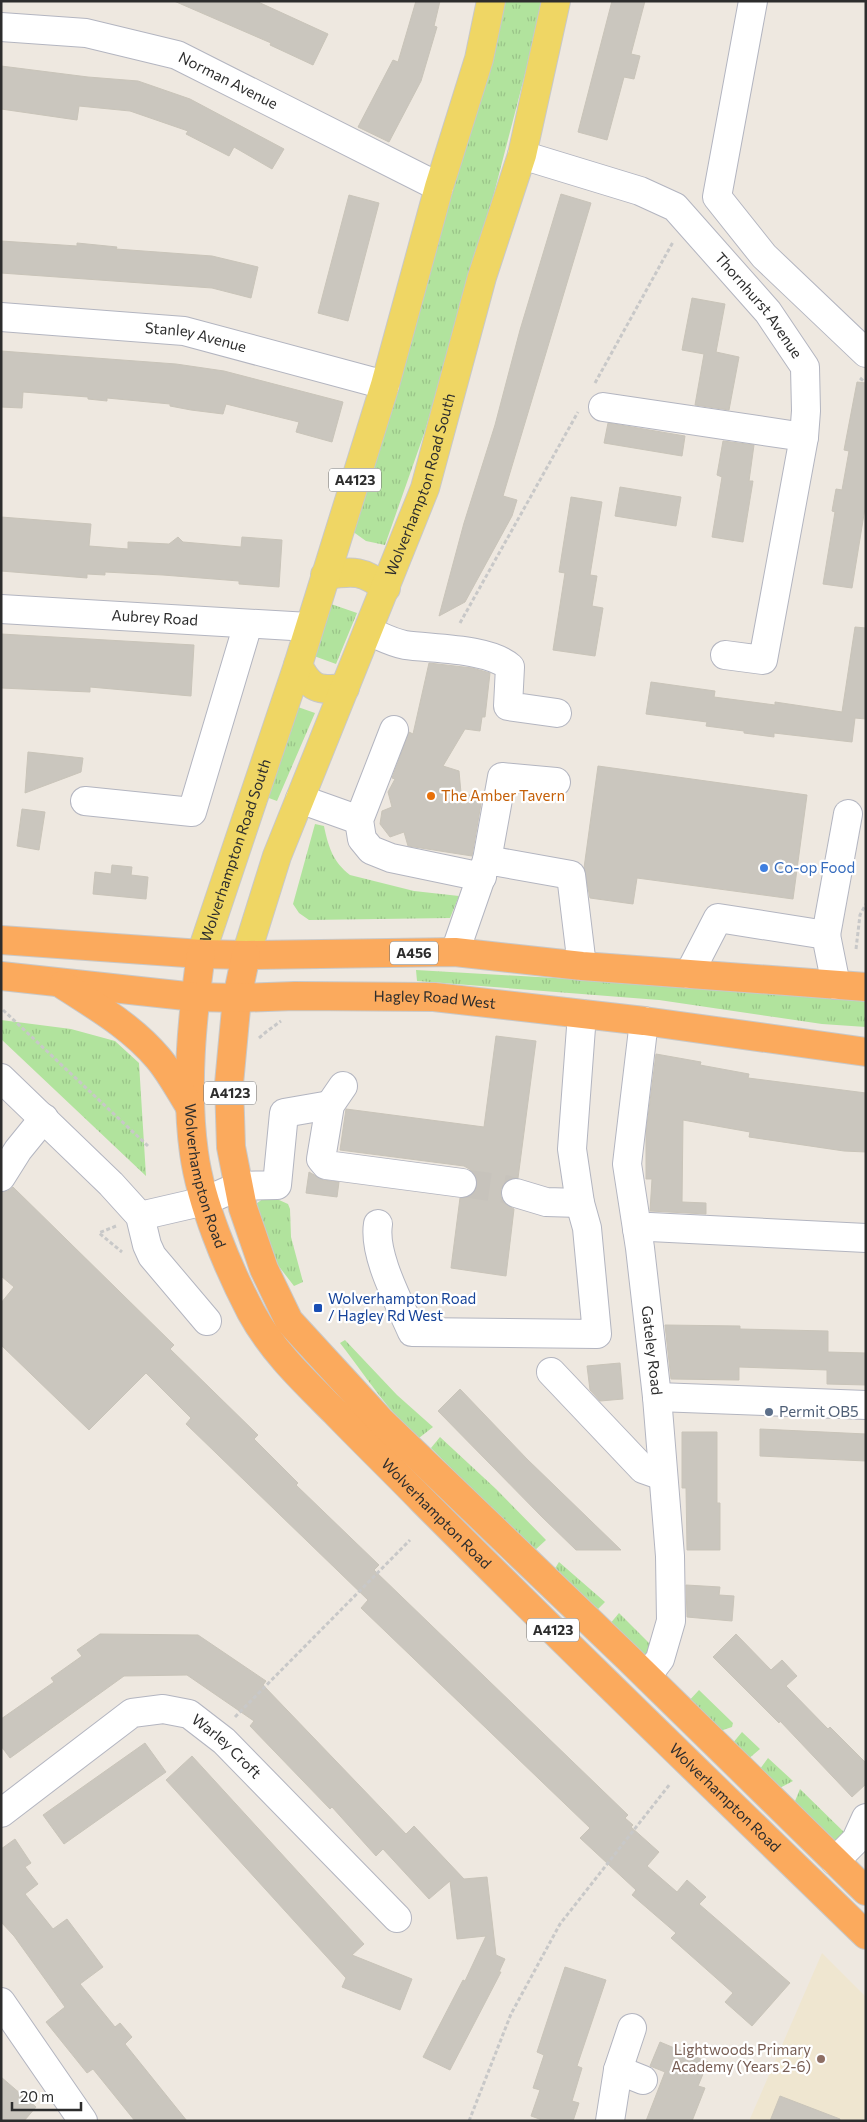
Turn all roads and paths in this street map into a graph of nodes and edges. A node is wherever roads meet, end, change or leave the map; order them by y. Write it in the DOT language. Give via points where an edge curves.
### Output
graph roads {
  1 [pos="491,1"];
  2 [pos="556,1"];
  3 [pos="753,1"];
  4 [pos="1,26"];
  5 [pos="522,155"];
  6 [pos="439,187"];
  7 [pos="686,220"];
  8 [pos="1,317"];
  9 [pos="866,353"];
  10 [pos="385,385"];
  11 [pos="592,400"];
  12 [pos="804,437"];
  13 [pos="325,575"];
  14 [pos="386,588"];
  15 [pos="1,609"];
  16 [pos="460,623"];
  17 [pos="248,624"];
  18 [pos="309,628"];
  19 [pos="368,631"];
  20 [pos="725,655"];
  21 [pos="298,665"];
  22 [pos="345,688"];
  23 [pos="557,713"];
  24 [pos="394,730"];
  25 [pos="556,782"];
  26 [pos="300,799"];
  27 [pos="85,801"];
  28 [pos="848,814"];
  29 [pos="359,820"];
  30 [pos="485,868"];
  31 [pos="866,904"];
  32 [pos="826,935"];
  33 [pos="1,940"];
  34 [pos="455,952"];
  35 [pos="201,954"];
  36 [pos="246,955"];
  37 [pos="582,966"];
  38 [pos="689,974"];
  39 [pos="1,976"];
  40 [pos="58,982"];
  41 [pos="851,986"];
  42 [pos="195,997"];
  43 [pos="237,998"];
  44 [pos="3,1010"];
  45 [pos="582,1014"];
  46 [pos="644,1022"];
  47 [pos="866,1052"];
  48 [pos="1,1078"];
  49 [pos="190,1107"];
  50 [pos="44,1118"];
  51 [pos="1,1144"];
  52 [pos="148,1146"];
  53 [pos="1,1177"];
  54 [pos="462,1183"];
  55 [pos="239,1186"];
  56 [pos="516,1193"];
  57 [pos="205,1201"];
  58 [pos="580,1203"];
  59 [pos="140,1216"];
  60 [pos="378,1224"];
  61 [pos="637,1229"];
  62 [pos="866,1238"];
  63 [pos="207,1321"];
  64 [pos="551,1372"];
  65 [pos="657,1398"];
  66 [pos="866,1405"];
  67 [pos="663,1476"];
  68 [pos="410,1540"];
  69 [pos="647,1676"];
  70 [pos="625,1700"];
  71 [pos="217,1735"];
  72 [pos="670,1784"];
  73 [pos="1,1813"];
  74 [pos="866,1818"];
  75 [pos="835,1861"];
  76 [pos="866,1891"];
  77 [pos="397,1918"];
  78 [pos="866,1935"];
  79 [pos="1,2002"];
  80 [pos="632,2028"];
  81 [pos="618,2070"];
  82 [pos="643,2080"];
  83 [pos="83,2121"];
  84 [pos="469,2121"];
  85 [pos="610,2121"];
  1 -- 6 [label="main road, Wolverhampton Road South / A4123" via="479,59"];
  2 -- 5 [label="main road, Wolverhampton Road South"];
  3 -- 9 [label="street" via="717,197 764,256"];
  4 -- 6 [label="street, Norman Avenue" via="86,33 177,56"];
  5 -- 7 [label="street, Thornhurst Avenue" via="640,191 675,207"];
  5 -- 14 [label="main road, Wolverhampton Road South" via="482,277 425,488"];
  6 -- 10 [label="main road, Wolverhampton Road South / A4123"];
  7 -- 11 [label="path"];
  7 -- 12 [label="street, Thornhurst Avenue" via="768,312 805,367"];
  8 -- 10 [label="street, Stanley Avenue" via="184,331"];
  10 -- 13 [label="main road, Wolverhampton Road South / A4123"];
  11 -- 12 [label="street"];
  11 -- 16 [label="path"];
  12 -- 20 [label="street, Thornhurst Avenue" via="763,660"];
  13 -- 14 [label="main road" via="352,571 370,576"];
  13 -- 18 [label="main road, Wolverhampton Road South / A4123"];
  14 -- 19 [label="main road, Wolverhampton Road South"];
  15 -- 17 [label="street, Aubrey Road"];
  17 -- 18 [label="street, Aubrey Road"];
  17 -- 27 [label="street" via="192,812"];
  18 -- 21 [label="main road, Wolverhampton Road South / A4123"];
  19 -- 22 [label="main road, Wolverhampton Road South"];
  19 -- 23 [label="street" via="403,645 458,649 504,662 510,667 508,706"];
  21 -- 22 [label="main road" via="306,681 324,690"];
  21 -- 35 [label="main road, Wolverhampton Road South / A4123"];
  22 -- 26 [label="main road, Wolverhampton Road South"];
  24 -- 29 [label="street"];
  25 -- 30 [label="street" via="502,776"];
  26 -- 29 [label="street"];
  26 -- 36 [label="main road, Wolverhampton Road South" via="277,856"];
  28 -- 32 [label="street"];
  29 -- 30 [label="street" via="362,839 371,850 391,858"];
  30 -- 34 [label="street"];
  30 -- 37 [label="street" via="571,875"];
  31 -- 41 [label="path" via="860,915"];
  32 -- 38 [label="street" via="718,918"];
  32 -- 41 [label="street"];
  33 -- 35 [label="highway, A456"];
  34 -- 36 [label="highway, A456"];
  34 -- 37 [label="highway, A456"];
  35 -- 36 [label="highway, A456"];
  35 -- 42 [label="highway, Wolverhampton Road"];
  36 -- 43 [label="highway, Wolverhampton Road"];
  37 -- 38 [label="highway, A456"];
  38 -- 41 [label="highway, A456"];
  39 -- 40 [label="highway, Hagley Road West"];
  40 -- 42 [label="highway, Hagley Road West"];
  40 -- 49 [label="highway" via="120,1021 159,1058"];
  42 -- 43 [label="highway, Hagley Road West"];
  42 -- 49 [label="highway, Wolverhampton Road / A4123"];
  43 -- 45 [label="highway, Hagley Road West" via="434,997"];
  43 -- 55 [label="highway, Wolverhampton Road / A4123" via="229,1084 231,1147"];
  44 -- 52 [label="path"];
  45 -- 46 [label="highway, Hagley Road West"];
  45 -- 58 [label="street" via="572,1148"];
  46 -- 47 [label="highway, Hagley Road West"];
  46 -- 61 [label="street, Gateley Road" via="627,1164"];
  48 -- 50 [label="street"];
  49 -- 57 [label="highway, Wolverhampton Road / A4123" via="194,1155"];
  50 -- 51 [label="street" via="12,1128"];
  50 -- 53 [label="street"];
  50 -- 59 [label="street"];
  54 -- 55 [label="street" via="326,1165 321,1159 337,1096 284,1113 277,1185"];
  55 -- 57 [label="street"];
  55 -- 69 [label="highway, Wolverhampton Road / A4123" via="264,1270 289,1321 380,1420"];
  56 -- 58 [label="street" via="546,1202"];
  57 -- 59 [label="street"];
  57 -- 70 [label="highway, Wolverhampton Road / A4123" via="234,1276 271,1345"];
  58 -- 60 [label="street" via="592,1262 597,1334 412,1332 380,1256 376,1236"];
  59 -- 63 [label="street" via="152,1256"];
  61 -- 62 [label="street" via="650,1227"];
  61 -- 65 [label="street, Gateley Road"];
  64 -- 67 [label="street" via="643,1469"];
  65 -- 66 [label="street"];
  65 -- 67 [label="street, Gateley Road"];
  67 -- 69 [label="street, Gateley Road" via="670,1556 671,1621 660,1659"];
  68 -- 71 [label="path"];
  69 -- 70 [label="highway"];
  69 -- 75 [label="highway, Wolverhampton Road / A4123"];
  70 -- 78 [label="highway, Wolverhampton Road / A4123"];
  71 -- 73 [label="street, Warley Croft" via="189,1714 163,1709 132,1713"];
  71 -- 77 [label="street, Warley Croft"];
  72 -- 84 [label="path" via="560,1924 511,2014"];
  74 -- 75 [label="street" via="856,1840"];
  75 -- 76 [label="highway, Wolverhampton Road / A4123"];
  79 -- 83 [label="street"];
  80 -- 81 [label="street"];
  81 -- 82 [label="street"];
  81 -- 85 [label="street"];
}
